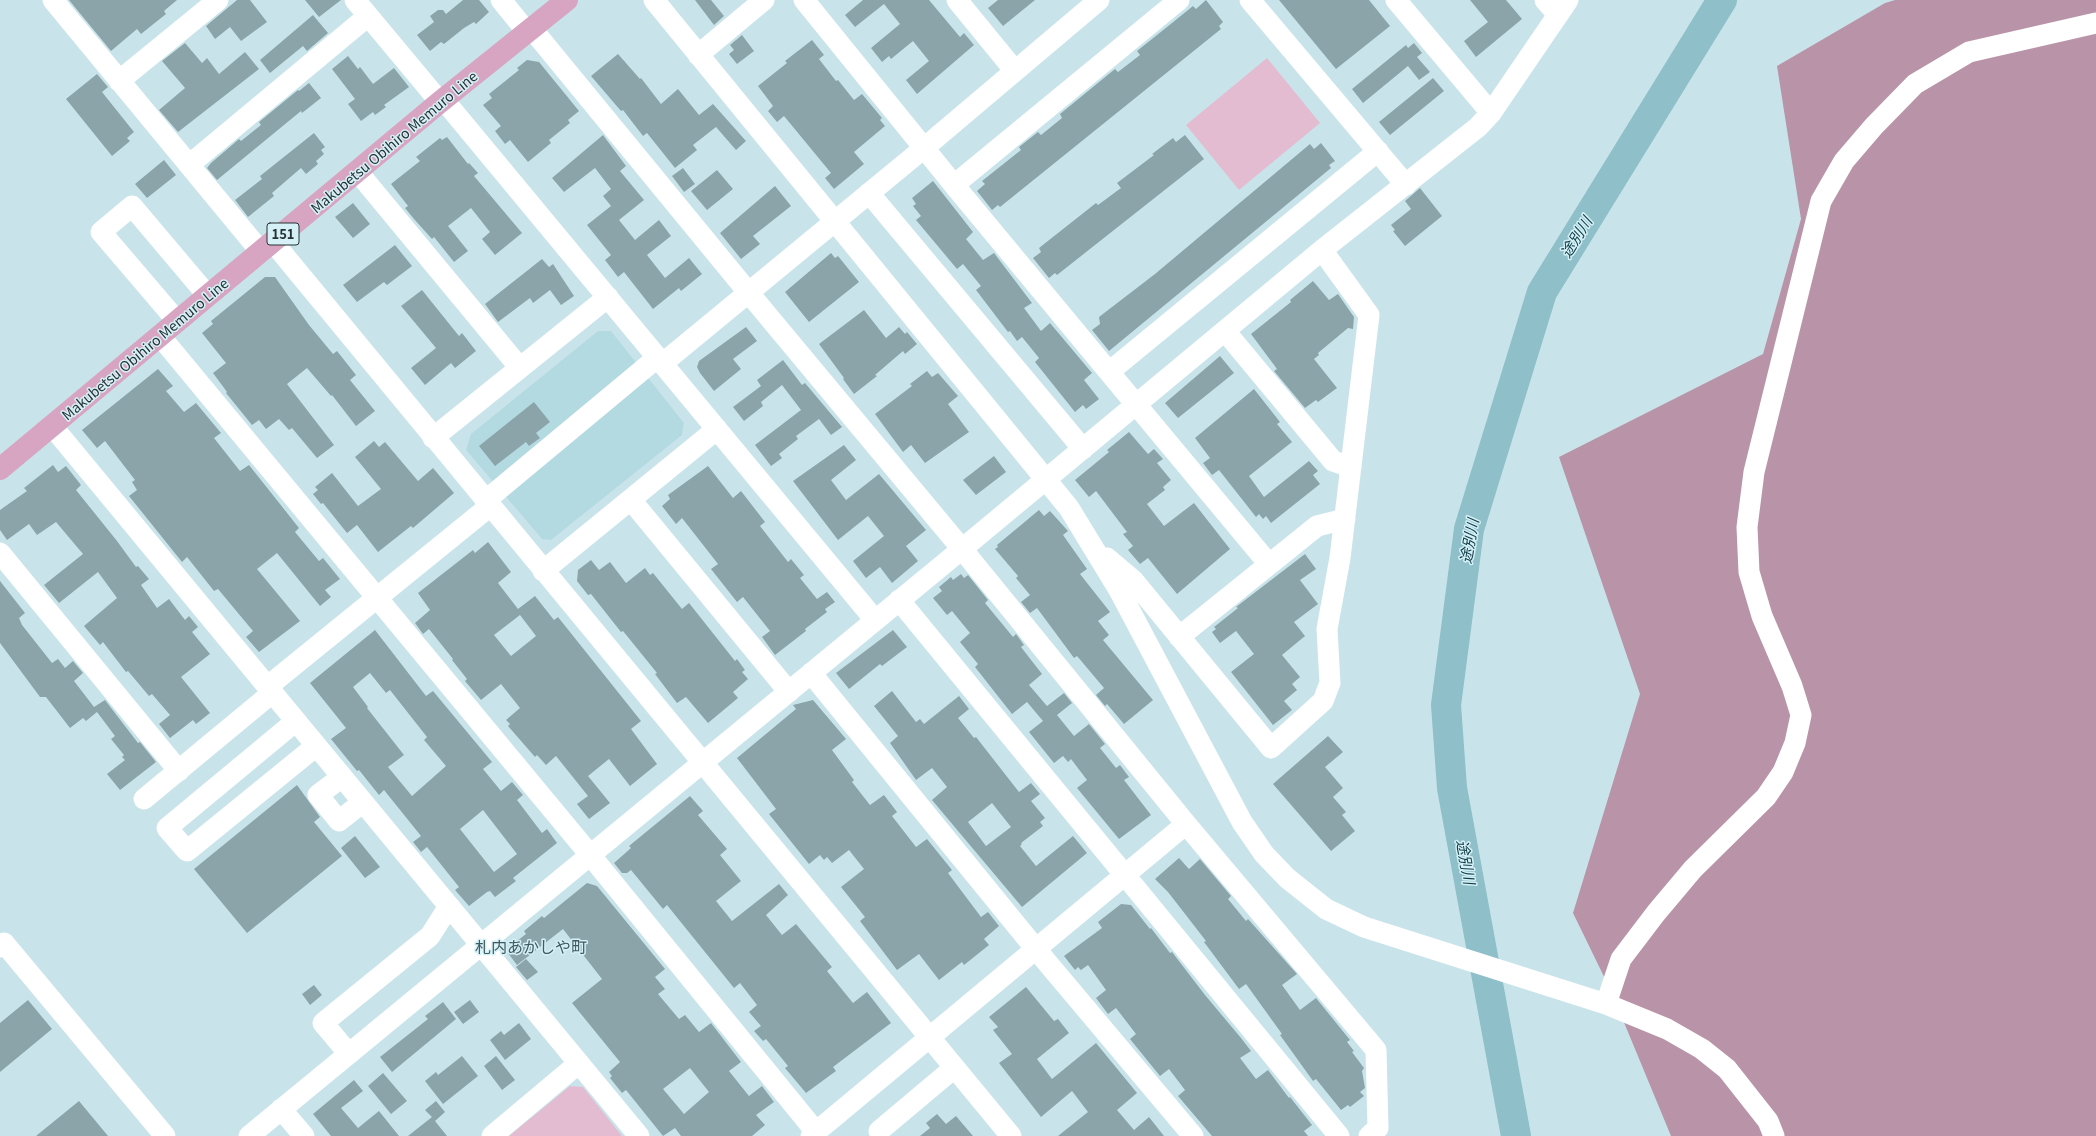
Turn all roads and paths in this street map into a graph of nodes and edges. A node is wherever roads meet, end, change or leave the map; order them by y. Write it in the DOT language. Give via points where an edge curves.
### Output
graph roads {
  1 [pos="53,0"];
  2 [pos="218,0"];
  3 [pos="501,0"];
  4 [pos="567,0"];
  5 [pos="654,0"];
  6 [pos="764,0"];
  7 [pos="804,0"];
  8 [pos="957,0"];
  9 [pos="1099,0"];
  10 [pos="1179,0"];
  11 [pos="1250,0"];
  12 [pos="1396,0"];
  13 [pos="1557,5"];
  14 [pos="363,6"];
  15 [pos="2096,23"];
  16 [pos="530,31"];
  17 [pos="698,55"];
  18 [pos="1015,71"];
  19 [pos="119,81"];
  20 [pos="441,100"];
  21 [pos="1491,113"];
  22 [pos="924,148"];
  23 [pos="1378,151"];
  24 [pos="189,165"];
  25 [pos="357,171"];
  26 [pos="954,185"];
  27 [pos="1406,185"];
  28 [pos="869,193"];
  29 [pos="835,221"];
  30 [pos="267,247"];
  31 [pos="1322,250"];
  32 [pos="748,292"];
  33 [pos="208,296"];
  34 [pos="608,297"];
  35 [pos="177,321"];
  36 [pos="1225,331"];
  37 [pos="160,336"];
  38 [pos="661,360"];
  39 [pos="520,368"];
  40 [pos="1109,372"];
  41 [pos="1136,405"];
  42 [pos="52,426"];
  43 [pos="717,429"];
  44 [pos="433,438"];
  45 [pos="1083,449"];
  46 [pos="1351,467"];
  47 [pos="0,469"];
  48 [pos="1047,478"];
  49 [pos="630,500"];
  50 [pos="487,504"];
  51 [pos="1345,519"];
  52 [pos="1095,547"];
  53 [pos="962,549"];
  54 [pos="0,553"];
  55 [pos="1268,563"];
  56 [pos="543,571"];
  57 [pos="376,598"];
  58 [pos="899,600"];
  59 [pos="875,620"];
  60 [pos="1179,637"];
  61 [pos="811,673"];
  62 [pos="270,690"];
  63 [pos="789,692"];
  64 [pos="296,721"];
  65 [pos="316,746"];
  66 [pos="702,764"];
  67 [pos="178,771"];
  68 [pos="342,777"];
  69 [pos="216,787"];
  70 [pos="144,800"];
  71 [pos="363,802"];
  72 [pos="236,811"];
  73 [pos="1186,824"];
  74 [pos="591,856"];
  75 [pos="1124,876"];
  76 [pos="449,906"];
  77 [pos="481,946"];
  78 [pos="0,947"];
  79 [pos="1035,948"];
  80 [pos="1606,1004"];
  81 [pos="929,1037"];
  82 [pos="349,1054"];
  83 [pos="579,1063"];
  84 [pos="954,1068"];
  85 [pos="281,1109"];
  86 [pos="879,1131"];
  87 [pos="813,1134"];
  88 [pos="165,1136"];
  89 [pos="249,1136"];
  90 [pos="304,1136"];
  91 [pos="492,1136"];
  92 [pos="639,1136"];
  93 [pos="1011,1136"];
  94 [pos="1193,1136"];
  95 [pos="1339,1136"];
  96 [pos="1369,1136"];
  97 [pos="1774,1136"];
  1 -- 19 [label="street"];
  2 -- 19 [label="street"];
  3 -- 16 [label="street"];
  4 -- 16 [label="main road, Makubetsu Obihiro Memuro Line / 151"];
  5 -- 17 [label="street"];
  6 -- 17 [label="street"];
  7 -- 22 [label="street"];
  8 -- 18 [label="street"];
  9 -- 18 [label="street"];
  10 -- 26 [label="street"];
  11 -- 23 [label="street"];
  12 -- 21 [label="street"];
  13 -- 21 [label="street"];
  14 -- 20 [label="street"];
  14 -- 24 [label="street"];
  15 -- 80 [label="street" via="1969,52 1915,84 1844,161 1821,201 1754,472 1747,527 1749,572 1762,616 1792,686 1801,715 1795,744 1783,772 1766,797 1693,869 1621,959"];
  16 -- 20 [label="main road, Makubetsu Obihiro Memuro Line / 151"];
  16 -- 32 [label="street"];
  17 -- 29 [label="street"];
  18 -- 22 [label="street"];
  19 -- 24 [label="street"];
  20 -- 25 [label="main road, Makubetsu Obihiro Memuro Line / 151"];
  20 -- 34 [label="street"];
  21 -- 27 [label="street" via="1478,127"];
  22 -- 26 [label="street"];
  22 -- 28 [label="street"];
  23 -- 27 [label="street"];
  23 -- 40 [label="street"];
  24 -- 30 [label="street"];
  25 -- 30 [label="main road, Makubetsu Obihiro Memuro Line / 151"];
  25 -- 39 [label="street"];
  26 -- 40 [label="street"];
  27 -- 31 [label="street"];
  28 -- 29 [label="street"];
  28 -- 45 [label="street"];
  29 -- 32 [label="street"];
  29 -- 48 [label="street"];
  30 -- 33 [label="main road, Makubetsu Obihiro Memuro Line / 151"];
  30 -- 44 [label="street"];
  31 -- 36 [label="street"];
  31 -- 46 [label="street" via="1369,315"];
  32 -- 38 [label="street"];
  32 -- 53 [label="street"];
  33 -- 35 [label="main road, Makubetsu Obihiro Memuro Line / 151"];
  33 -- 35 [label="street" via="132,206 101,232"];
  34 -- 38 [label="street"];
  34 -- 39 [label="street"];
  35 -- 37 [label="main road, Makubetsu Obihiro Memuro Line / 151"];
  36 -- 41 [label="street"];
  36 -- 46 [label="street" via="1333,461"];
  37 -- 42 [label="main road, Makubetsu Obihiro Memuro Line / 151"];
  37 -- 57 [label="street"];
  38 -- 43 [label="street"];
  38 -- 50 [label="street"];
  39 -- 44 [label="street"];
  40 -- 41 [label="street"];
  41 -- 45 [label="street"];
  41 -- 55 [label="street"];
  42 -- 47 [label="main road, Makubetsu Obihiro Memuro Line / 151"];
  42 -- 62 [label="street"];
  43 -- 49 [label="street"];
  43 -- 59 [label="street"];
  44 -- 50 [label="street"];
  45 -- 48 [label="street"];
  46 -- 51 [label="street"];
  48 -- 52 [label="street"];
  48 -- 53 [label="street"];
  49 -- 56 [label="street"];
  49 -- 63 [label="street"];
  50 -- 56 [label="street"];
  50 -- 57 [label="street"];
  51 -- 55 [label="street" via="1317,526"];
  51 -- 60 [label="street" via="1327,629 1330,683 1323,701 1271,748"];
  52 -- 60 [label="street" via="1133,580"];
  52 -- 80 [label="street" via="1242,822 1264,854 1288,878 1326,909 1364,927"];
  53 -- 58 [label="street"];
  53 -- 73 [label="street"];
  54 -- 67 [label="street"];
  55 -- 60 [label="street"];
  56 -- 66 [label="street"];
  57 -- 62 [label="street"];
  57 -- 74 [label="street"];
  58 -- 59 [label="street"];
  58 -- 75 [label="street"];
  59 -- 61 [label="street"];
  61 -- 63 [label="street"];
  61 -- 79 [label="street"];
  62 -- 64 [label="street"];
  62 -- 67 [label="street"];
  63 -- 66 [label="street"];
  64 -- 65 [label="street"];
  64 -- 69 [label="street"];
  65 -- 68 [label="street"];
  65 -- 72 [label="street"];
  66 -- 74 [label="street"];
  66 -- 81 [label="street"];
  67 -- 70 [label="street"];
  68 -- 71 [label="street"];
  68 -- 71 [label="street" via="318,795 339,822"];
  69 -- 72 [label="street"];
  69 -- 72 [label="street" via="167,828 187,851"];
  71 -- 76 [label="street"];
  73 -- 75 [label="street"];
  73 -- 96 [label="street" via="1376,1050 1378,1128"];
  74 -- 77 [label="street"];
  74 -- 87 [label="street"];
  75 -- 79 [label="street"];
  75 -- 95 [label="street"];
  76 -- 77 [label="street"];
  76 -- 82 [label="street" via="430,936 323,1023"];
  77 -- 82 [label="street"];
  77 -- 83 [label="street"];
  78 -- 88 [label="street" via="4,943"];
  79 -- 81 [label="street"];
  79 -- 94 [label="street"];
  80 -- 97 [label="street" via="1667,1029 1702,1049 1728,1069 1768,1122"];
  81 -- 84 [label="street"];
  81 -- 87 [label="street"];
  82 -- 85 [label="street"];
  83 -- 91 [label="street"];
  83 -- 92 [label="street"];
  84 -- 86 [label="street"];
  84 -- 93 [label="street"];
  85 -- 89 [label="street"];
  85 -- 90 [label="street"];
}
